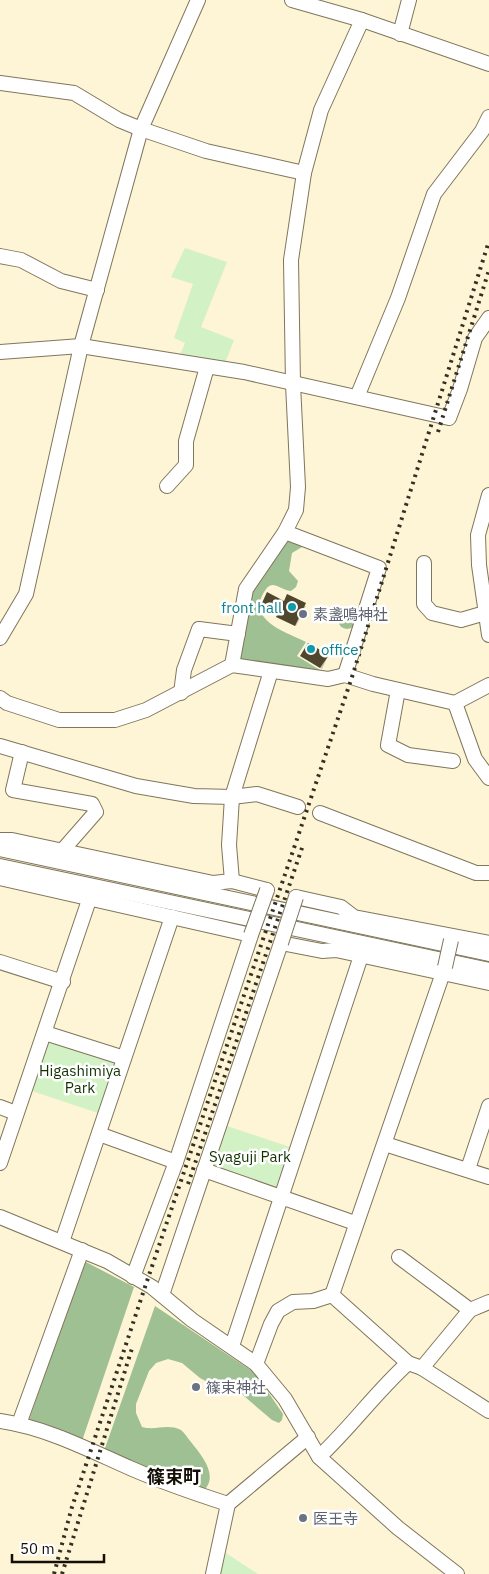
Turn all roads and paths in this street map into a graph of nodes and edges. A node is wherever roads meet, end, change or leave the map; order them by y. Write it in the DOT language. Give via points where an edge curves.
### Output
graph roads {
  1 [pos="198,0"];
  2 [pos="292,0"];
  3 [pos="409,0"];
  4 [pos="362,20"];
  5 [pos="400,34"];
  6 [pos="489,64"];
  7 [pos="0,83"];
  8 [pos="489,117"];
  9 [pos="141,129"];
  10 [pos="304,173"];
  11 [pos="0,256"];
  12 [pos="97,290"];
  13 [pos="489,318"];
  14 [pos="81,346"];
  15 [pos="0,352"];
  16 [pos="207,367"];
  17 [pos="293,384"];
  18 [pos="357,398"];
  19 [pos="167,486"];
  20 [pos="489,495"];
  21 [pos="285,532"];
  22 [pos="424,563"];
  23 [pos="485,613"];
  24 [pos="238,634"];
  25 [pos="489,635"];
  26 [pos="0,638"];
  27 [pos="232,665"];
  28 [pos="272,671"];
  29 [pos="345,676"];
  30 [pos="489,685"];
  31 [pos="398,690"];
  32 [pos="181,693"];
  33 [pos="0,698"];
  34 [pos="455,703"];
  35 [pos="0,746"];
  36 [pos="22,752"];
  37 [pos="453,761"];
  38 [pos="489,778"];
  39 [pos="232,797"];
  40 [pos="298,807"];
  41 [pos="320,813"];
  42 [pos="0,840"];
  43 [pos="0,849"];
  44 [pos="61,852"];
  45 [pos="0,866"];
  46 [pos="489,873"];
  47 [pos="0,878"];
  48 [pos="232,881"];
  49 [pos="90,900"];
  50 [pos="172,917"];
  51 [pos="252,935"];
  52 [pos="452,937"];
  53 [pos="280,943"];
  54 [pos="489,943"];
  55 [pos="489,954"];
  56 [pos="361,956"];
  57 [pos="0,962"];
  58 [pos="444,970"];
  59 [pos="489,970"];
  60 [pos="63,982"];
  61 [pos="489,983"];
  62 [pos="45,1033"];
  63 [pos="124,1058"];
  64 [pos="489,1106"];
  65 [pos="0,1107"];
  66 [pos="16,1113"];
  67 [pos="99,1134"];
  68 [pos="385,1144"];
  69 [pos="0,1162"];
  70 [pos="176,1162"];
  71 [pos="468,1169"];
  72 [pos="204,1170"];
  73 [pos="489,1177"];
  74 [pos="281,1197"];
  75 [pos="0,1217"];
  76 [pos="355,1223"];
  77 [pos="62,1242"];
  78 [pos="82,1250"];
  79 [pos="399,1257"];
  80 [pos="133,1277"];
  81 [pos="162,1295"];
  82 [pos="332,1295"];
  83 [pos="489,1302"];
  84 [pos="470,1310"];
  85 [pos="232,1346"];
  86 [pos="408,1363"];
  87 [pos="256,1364"];
  88 [pos="422,1368"];
  89 [pos="489,1411"];
  90 [pos="0,1421"];
  91 [pos="19,1424"];
  92 [pos="308,1437"];
  93 [pos="319,1457"];
  94 [pos="228,1504"];
  95 [pos="213,1574"];
  96 [pos="456,1574"];
  1 -- 9 [label="street"];
  2 -- 4 [label="street"];
  3 -- 5 [label="street"];
  4 -- 5 [label="street"];
  4 -- 10 [label="street" via="321,110"];
  5 -- 6 [label="street"];
  7 -- 9 [label="street" via="74,93"];
  8 -- 18 [label="street" via="434,194 398,298"];
  9 -- 10 [label="street" via="206,150"];
  9 -- 12 [label="street"];
  10 -- 17 [label="street" via="291,260"];
  11 -- 12 [label="street" via="21,260 61,281"];
  12 -- 14 [label="street"];
  13 -- 18 [label="street" via="475,338 448,418"];
  14 -- 15 [label="street"];
  14 -- 16 [label="street"];
  14 -- 26 [label="street" via="26,594"];
  16 -- 17 [label="street"];
  16 -- 19 [label="street" via="186,441 186,465"];
  17 -- 18 [label="street"];
  17 -- 21 [label="street" via="297,500 296,510"];
  20 -- 23 [label="street" via="478,535"];
  21 -- 24 [label="street" via="246,589"];
  21 -- 29 [label="street" via="379,568"];
  22 -- 23 [label="street" via="424,604 432,613 461,620"];
  23 -- 25 [label="street"];
  24 -- 27 [label="street"];
  24 -- 32 [label="street" via="199,629 184,670"];
  27 -- 28 [label="street"];
  27 -- 32 [label="street"];
  28 -- 29 [label="street" via="328,679"];
  28 -- 39 [label="street"];
  29 -- 31 [label="street"];
  30 -- 34 [label="street"];
  31 -- 34 [label="street"];
  31 -- 37 [label="street" via="388,745 408,756"];
  32 -- 33 [label="street" via="115,720 90,722 59,720"];
  34 -- 38 [label="street" via="475,759"];
  35 -- 36 [label="street"];
  36 -- 39 [label="street" via="136,786 194,796"];
  36 -- 44 [label="street" via="13,790 92,804 96,812"];
  39 -- 40 [label="street" via="257,794"];
  39 -- 48 [label="street" via="229,845"];
  41 -- 46 [label="street" via="476,873"];
  42 -- 44 [label="street"];
  43 -- 55 [label="street"];
  44 -- 48 [label="street" via="213,883"];
  45 -- 59 [label="street"];
  47 -- 49 [label="street"];
  48 -- 51 [label="street, bridge" via="267,890"];
  49 -- 50 [label="street"];
  49 -- 60 [label="street"];
  50 -- 51 [label="street"];
  50 -- 63 [label="street"];
  51 -- 70 [label="street"];
  52 -- 53 [label="street, bridge" via="354,917 341,907 296,897"];
  52 -- 54 [label="street"];
  52 -- 58 [label="street, bridge"];
  53 -- 56 [label="street"];
  53 -- 72 [label="street"];
  56 -- 58 [label="street"];
  56 -- 74 [label="street"];
  57 -- 60 [label="street"];
  58 -- 61 [label="street"];
  58 -- 68 [label="street"];
  60 -- 62 [label="street"];
  62 -- 63 [label="street"];
  62 -- 66 [label="street"];
  63 -- 67 [label="street"];
  64 -- 71 [label="street"];
  65 -- 66 [label="street"];
  66 -- 69 [label="street"];
  67 -- 70 [label="street"];
  67 -- 77 [label="street"];
  68 -- 71 [label="street"];
  68 -- 76 [label="street"];
  70 -- 80 [label="street"];
  71 -- 73 [label="street"];
  72 -- 74 [label="street"];
  72 -- 81 [label="street"];
  74 -- 76 [label="street"];
  74 -- 85 [label="street"];
  75 -- 77 [label="street"];
  76 -- 82 [label="street"];
  77 -- 78 [label="street"];
  78 -- 80 [label="street"];
  78 -- 91 [label="street"];
  79 -- 84 [label="street"];
  80 -- 81 [label="street"];
  81 -- 85 [label="street" via="192,1320"];
  82 -- 86 [label="street"];
  82 -- 87 [label="street" via="313,1301 293,1302 278,1311"];
  83 -- 84 [label="street"];
  84 -- 88 [label="street"];
  85 -- 87 [label="street"];
  86 -- 88 [label="street"];
  86 -- 93 [label="street"];
  87 -- 92 [label="street" via="285,1398"];
  88 -- 89 [label="street"];
  90 -- 91 [label="street"];
  91 -- 94 [label="street" via="77,1443 180,1489"];
  92 -- 93 [label="street"];
  92 -- 94 [label="street"];
  93 -- 96 [label="street" via="398,1528"];
  94 -- 95 [label="street"];
}
